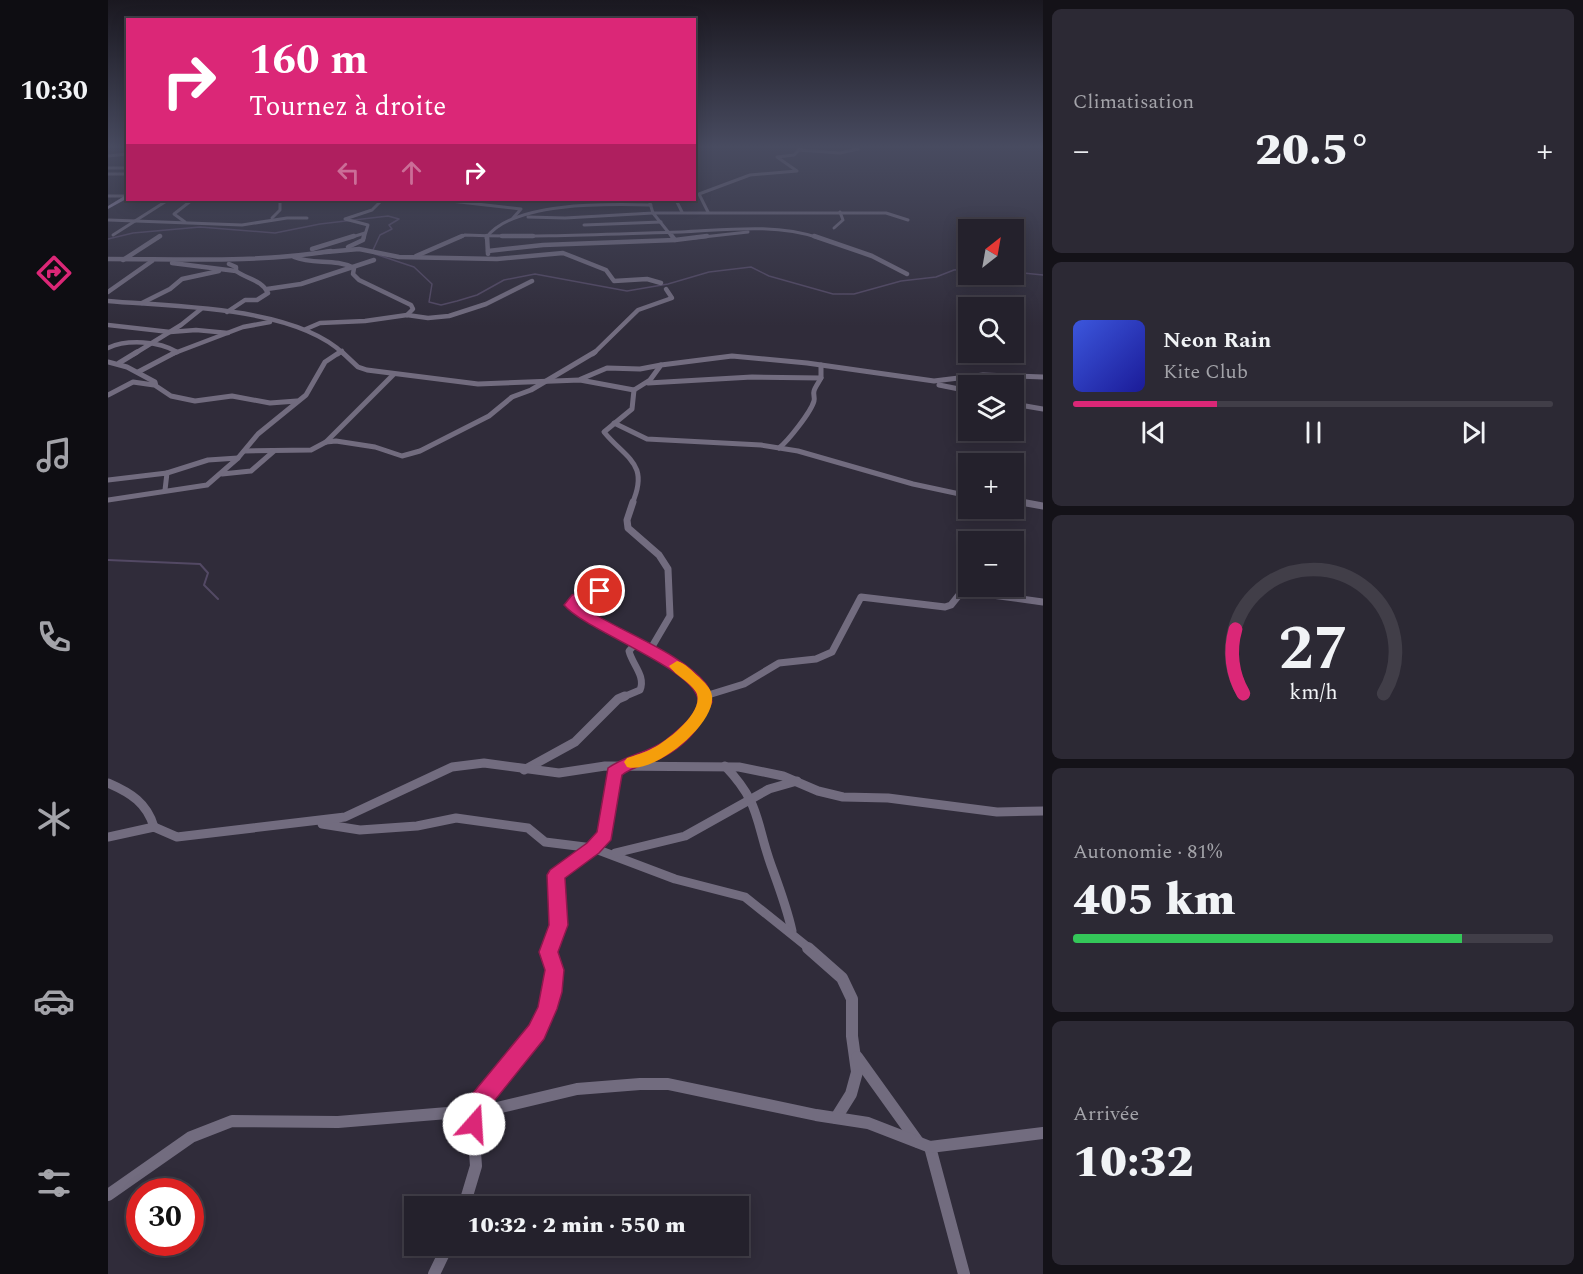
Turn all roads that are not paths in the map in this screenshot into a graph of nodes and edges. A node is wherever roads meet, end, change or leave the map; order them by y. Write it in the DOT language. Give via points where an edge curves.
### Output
graph roads {
  1 [pos="156,207"];
  2 [pos="182,207"];
  3 [pos="282,207"];
  4 [pos="375,207"];
  5 [pos="493,207"];
  6 [pos="597,207"];
  7 [pos="652,207"];
  8 [pos="680,207"];
  9 [pos="705,207"];
  10 [pos="521,209"];
  11 [pos="540,210"];
  12 [pos="682,212"];
  13 [pos="708,212"];
  14 [pos="840,212"];
  15 [pos="653,213"];
  16 [pos="524,216"];
  17 [pos="174,217"];
  18 [pos="579,217"];
  19 [pos="307,218"];
  20 [pos="512,218"];
  21 [pos="109,220"];
  22 [pos="908,220"];
  23 [pos="268,221"];
  24 [pos="135,222"];
  25 [pos="661,222"];
  26 [pos="163,223"];
  27 [pos="187,223"];
  28 [pos="584,225"];
  29 [pos="834,228"];
  30 [pos="754,229"];
  31 [pos="668,231"];
  32 [pos="605,232"];
  33 [pos="365,233"];
  34 [pos="589,233"];
  35 [pos="112,235"];
  36 [pos="488,235"];
  37 [pos="160,236"];
  38 [pos="675,240"];
  39 [pos="586,243"];
  40 [pos="572,244"];
  41 [pos="488,251"];
  42 [pos="326,252"];
  43 [pos="563,253"];
  44 [pos="284,256"];
  45 [pos="291,256"];
  46 [pos="416,256"];
  47 [pos="487,258"];
  48 [pos="108,259"];
  49 [pos="123,260"];
  50 [pos="374,260"];
  51 [pos="152,261"];
  52 [pos="229,264"];
  53 [pos="351,266"];
  54 [pos="219,271"];
  55 [pos="236,271"];
  56 [pos="907,274"];
  57 [pos="532,281"];
  58 [pos="661,283"];
  59 [pos="267,289"];
  60 [pos="666,289"];
  61 [pos="108,292"];
  62 [pos="108,301"];
  63 [pos="141,304"];
  64 [pos="201,309"];
  65 [pos="227,312"];
  66 [pos="407,315"];
  67 [pos="284,322"];
  68 [pos="108,325"];
  69 [pos="306,329"];
  70 [pos="170,332"];
  71 [pos="228,333"];
  72 [pos="148,344"];
  73 [pos="108,348"];
  74 [pos="342,351"];
  75 [pos="177,352"];
  76 [pos="108,362"];
  77 [pos="119,363"];
  78 [pos="661,365"];
  79 [pos="821,365"];
  80 [pos="141,373"];
  81 [pos="394,374"];
  82 [pos="1043,376"];
  83 [pos="821,378"];
  84 [pos="550,380"];
  85 [pos="580,380"];
  86 [pos="923,380"];
  87 [pos="133,382"];
  88 [pos="648,383"];
  89 [pos="156,385"];
  90 [pos="958,388"];
  91 [pos="634,390"];
  92 [pos="108,395"];
  93 [pos="297,401"];
  94 [pos="1024,406"];
  95 [pos="1043,409"];
  96 [pos="614,423"];
  97 [pos="326,442"];
  98 [pos="779,448"];
  99 [pos="244,451"];
  100 [pos="274,451"];
  101 [pos="238,458"];
  102 [pos="167,473"];
  103 [pos="222,474"];
  104 [pos="108,480"];
  105 [pos="165,490"];
  106 [pos="958,494"];
  107 [pos="108,500"];
  108 [pos="1024,503"];
  109 [pos="1043,506"];
  110 [pos="600,591"];
  111 [pos="1043,602"];
  112 [pos="636,643"];
  113 [pos="650,650"];
  114 [pos="705,696"];
  115 [pos="622,766"];
  116 [pos="724,766"];
  117 [pos="523,770"];
  118 [pos="797,781"];
  119 [pos="108,783"];
  120 [pos="750,799"];
  121 [pos="1043,811"];
  122 [pos="313,823"];
  123 [pos="154,827"];
  124 [pos="108,837"];
  125 [pos="593,848"];
  126 [pos="614,854"];
  127 [pos="792,933"];
  128 [pos="856,1056"];
  129 [pos="471,1112"];
  130 [pos="836,1118"];
  131 [pos="1042,1136"];
  132 [pos="925,1145"];
  133 [pos="108,1195"];
  134 [pos="467,1196"];
  135 [pos="443,1256"];
  136 [pos="434,1274"];
  137 [pos="964,1274"];
  1 -- 24 [label="street"];
  2 -- 17 [label="street"];
  3 -- 23 [label="street"];
  4 -- 33 [label="street" via="345,219 367,224"];
  5 -- 10 [label="street"];
  6 -- 11 [label="street"];
  7 -- 15 [label="street"];
  8 -- 12 [label="street"];
  9 -- 13 [label="street"];
  10 -- 11 [label="street"];
  10 -- 20 [label="street"];
  11 -- 16 [label="street"];
  12 -- 13 [label="street"];
  12 -- 15 [label="street"];
  13 -- 14 [label="street"];
  14 -- 22 [label="street" via="886,213"];
  14 -- 29 [label="street" via="843,220"];
  15 -- 18 [label="street"];
  15 -- 25 [label="street"];
  16 -- 18 [label="street"];
  16 -- 20 [label="street"];
  17 -- 26 [label="street"];
  17 -- 27 [label="street"];
  18 -- 28 [label="street"];
  19 -- 23 [label="street"];
  20 -- 36 [label="street"];
  21 -- 24 [label="street"];
  23 -- 27 [label="street" via="242,225"];
  24 -- 26 [label="street"];
  24 -- 35 [label="street"];
  25 -- 28 [label="street"];
  25 -- 31 [label="street"];
  26 -- 27 [label="street"];
  28 -- 34 [label="street"];
  30 -- 31 [label="street"];
  30 -- 38 [label="street"];
  30 -- 56 [label="street" via="801,232 872,256"];
  31 -- 32 [label="street"];
  31 -- 38 [label="street"];
  32 -- 34 [label="street"];
  32 -- 39 [label="street"];
  33 -- 42 [label="street" via="358,244"];
  33 -- 44 [label="street"];
  34 -- 36 [label="street"];
  36 -- 41 [label="street"];
  36 -- 46 [label="street" via="460,236"];
  37 -- 49 [label="street"];
  38 -- 39 [label="street"];
  39 -- 40 [label="street"];
  40 -- 41 [label="street"];
  40 -- 43 [label="street" via="560,251"];
  41 -- 47 [label="street"];
  42 -- 45 [label="street"];
  42 -- 46 [label="street" via="363,250"];
  43 -- 47 [label="street"];
  43 -- 58 [label="street" via="606,270 614,281 647,279"];
  44 -- 45 [label="street"];
  44 -- 51 [label="street"];
  45 -- 53 [label="street" via="309,263 341,262"];
  46 -- 47 [label="street"];
  48 -- 49 [label="street"];
  49 -- 51 [label="street"];
  50 -- 53 [label="street"];
  51 -- 54 [label="street"];
  51 -- 61 [label="street"];
  52 -- 55 [label="street"];
  53 -- 59 [label="street" via="301,284"];
  53 -- 66 [label="street" via="360,280 413,307"];
  54 -- 55 [label="street"];
  54 -- 63 [label="street" via="182,279"];
  55 -- 59 [label="street" via="258,280"];
  57 -- 66 [label="street" via="468,311 437,317"];
  59 -- 65 [label="street" via="267,294 258,300 245,300"];
  60 -- 84 [label="street" via="672,298 638,310 600,349"];
  62 -- 63 [label="street"];
  63 -- 64 [label="street"];
  64 -- 65 [label="street"];
  64 -- 70 [label="street"];
  65 -- 67 [label="street"];
  66 -- 69 [label="street" via="320,323"];
  67 -- 69 [label="street"];
  67 -- 71 [label="street" via="250,324"];
  68 -- 70 [label="street"];
  69 -- 74 [label="street"];
  70 -- 71 [label="street"];
  70 -- 72 [label="street"];
  71 -- 75 [label="street"];
  72 -- 73 [label="street"];
  72 -- 75 [label="street"];
  72 -- 77 [label="street"];
  74 -- 81 [label="street" via="360,368"];
  74 -- 93 [label="street" via="325,362 308,392"];
  75 -- 80 [label="street"];
  76 -- 77 [label="street"];
  77 -- 80 [label="street"];
  78 -- 79 [label="street" via="732,356"];
  78 -- 85 [label="street" via="607,368"];
  78 -- 88 [label="street"];
  79 -- 83 [label="street"];
  79 -- 86 [label="street"];
  80 -- 87 [label="street"];
  80 -- 89 [label="street"];
  81 -- 84 [label="street" via="484,384"];
  81 -- 97 [label="street"];
  82 -- 86 [label="street"];
  83 -- 88 [label="street"];
  83 -- 98 [label="street" via="810,411 792,438"];
  84 -- 85 [label="street"];
  84 -- 97 [label="street" via="413,453 398,455 375,447"];
  85 -- 91 [label="street"];
  86 -- 90 [label="street"];
  87 -- 89 [label="street"];
  87 -- 92 [label="street"];
  88 -- 91 [label="street"];
  89 -- 93 [label="street" via="171,396 195,401 232,396 270,403"];
  91 -- 96 [label="street" via="632,409"];
  93 -- 99 [label="street"];
  94 -- 95 [label="street"];
  96 -- 98 [label="street" via="647,439"];
  96 -- 113 [label="street" via="604,430 605,434 633,461 639,478 639,492 627,518 628,528 659,555 668,569 670,616"];
  97 -- 100 [label="street" via="311,450"];
  98 -- 106 [label="street"];
  99 -- 100 [label="street"];
  99 -- 101 [label="street"];
  100 -- 103 [label="street" via="251,471"];
  101 -- 102 [label="street" via="208,460"];
  101 -- 103 [label="street"];
  102 -- 104 [label="street"];
  102 -- 105 [label="street"];
  103 -- 105 [label="street" via="206,487"];
  105 -- 107 [label="street"];
  108 -- 109 [label="street"];
  110 -- 112 [label="street" via="576,598 571,605"];
  111 -- 114 [label="street" via="970,593 959,595 945,607 861,597 832,652 816,659 779,663 744,684"];
  112 -- 113 [label="street"];
  112 -- 117 [label="street" via="629,651 641,676 639,690 618,699 575,742"];
  113 -- 114 [label="street" via="692,678"];
  114 -- 115 [label="street" via="696,721 673,743"];
  115 -- 116 [label="street"];
  115 -- 117 [label="street" via="569,773"];
  115 -- 125 [label="street" via="612,776 608,828"];
  116 -- 118 [label="street"];
  116 -- 120 [label="street" via="739,780"];
  117 -- 122 [label="street" via="484,763 452,767 406,786 358,813"];
  118 -- 120 [label="street" via="772,787"];
  118 -- 121 [label="street" via="843,797 888,798 997,812"];
  119 -- 123 [label="street" via="136,795 150,811"];
  120 -- 126 [label="street" via="696,832"];
  120 -- 127 [label="street" via="787,906"];
  122 -- 123 [label="street" via="177,837"];
  122 -- 125 [label="street" via="360,830 470,819 528,828 545,842"];
  123 -- 124 [label="street"];
  125 -- 126 [label="street"];
  125 -- 129 [label="street" via="556,875 558,929 549,952 554,967 552,992 537,1032"];
  126 -- 127 [label="street" via="675,879 745,897"];
  127 -- 128 [label="street" via="847,984 852,999"];
  128 -- 130 [label="street" via="855,1083"];
  128 -- 132 [label="street"];
  129 -- 130 [label="street" via="577,1089 653,1083"];
  129 -- 133 [label="street" via="338,1122 232,1121 191,1137"];
  129 -- 134 [label="street" via="476,1166"];
  130 -- 132 [label="street" via="868,1123"];
  131 -- 132 [label="street"];
  132 -- 137 [label="street"];
  135 -- 136 [label="street"];
}
